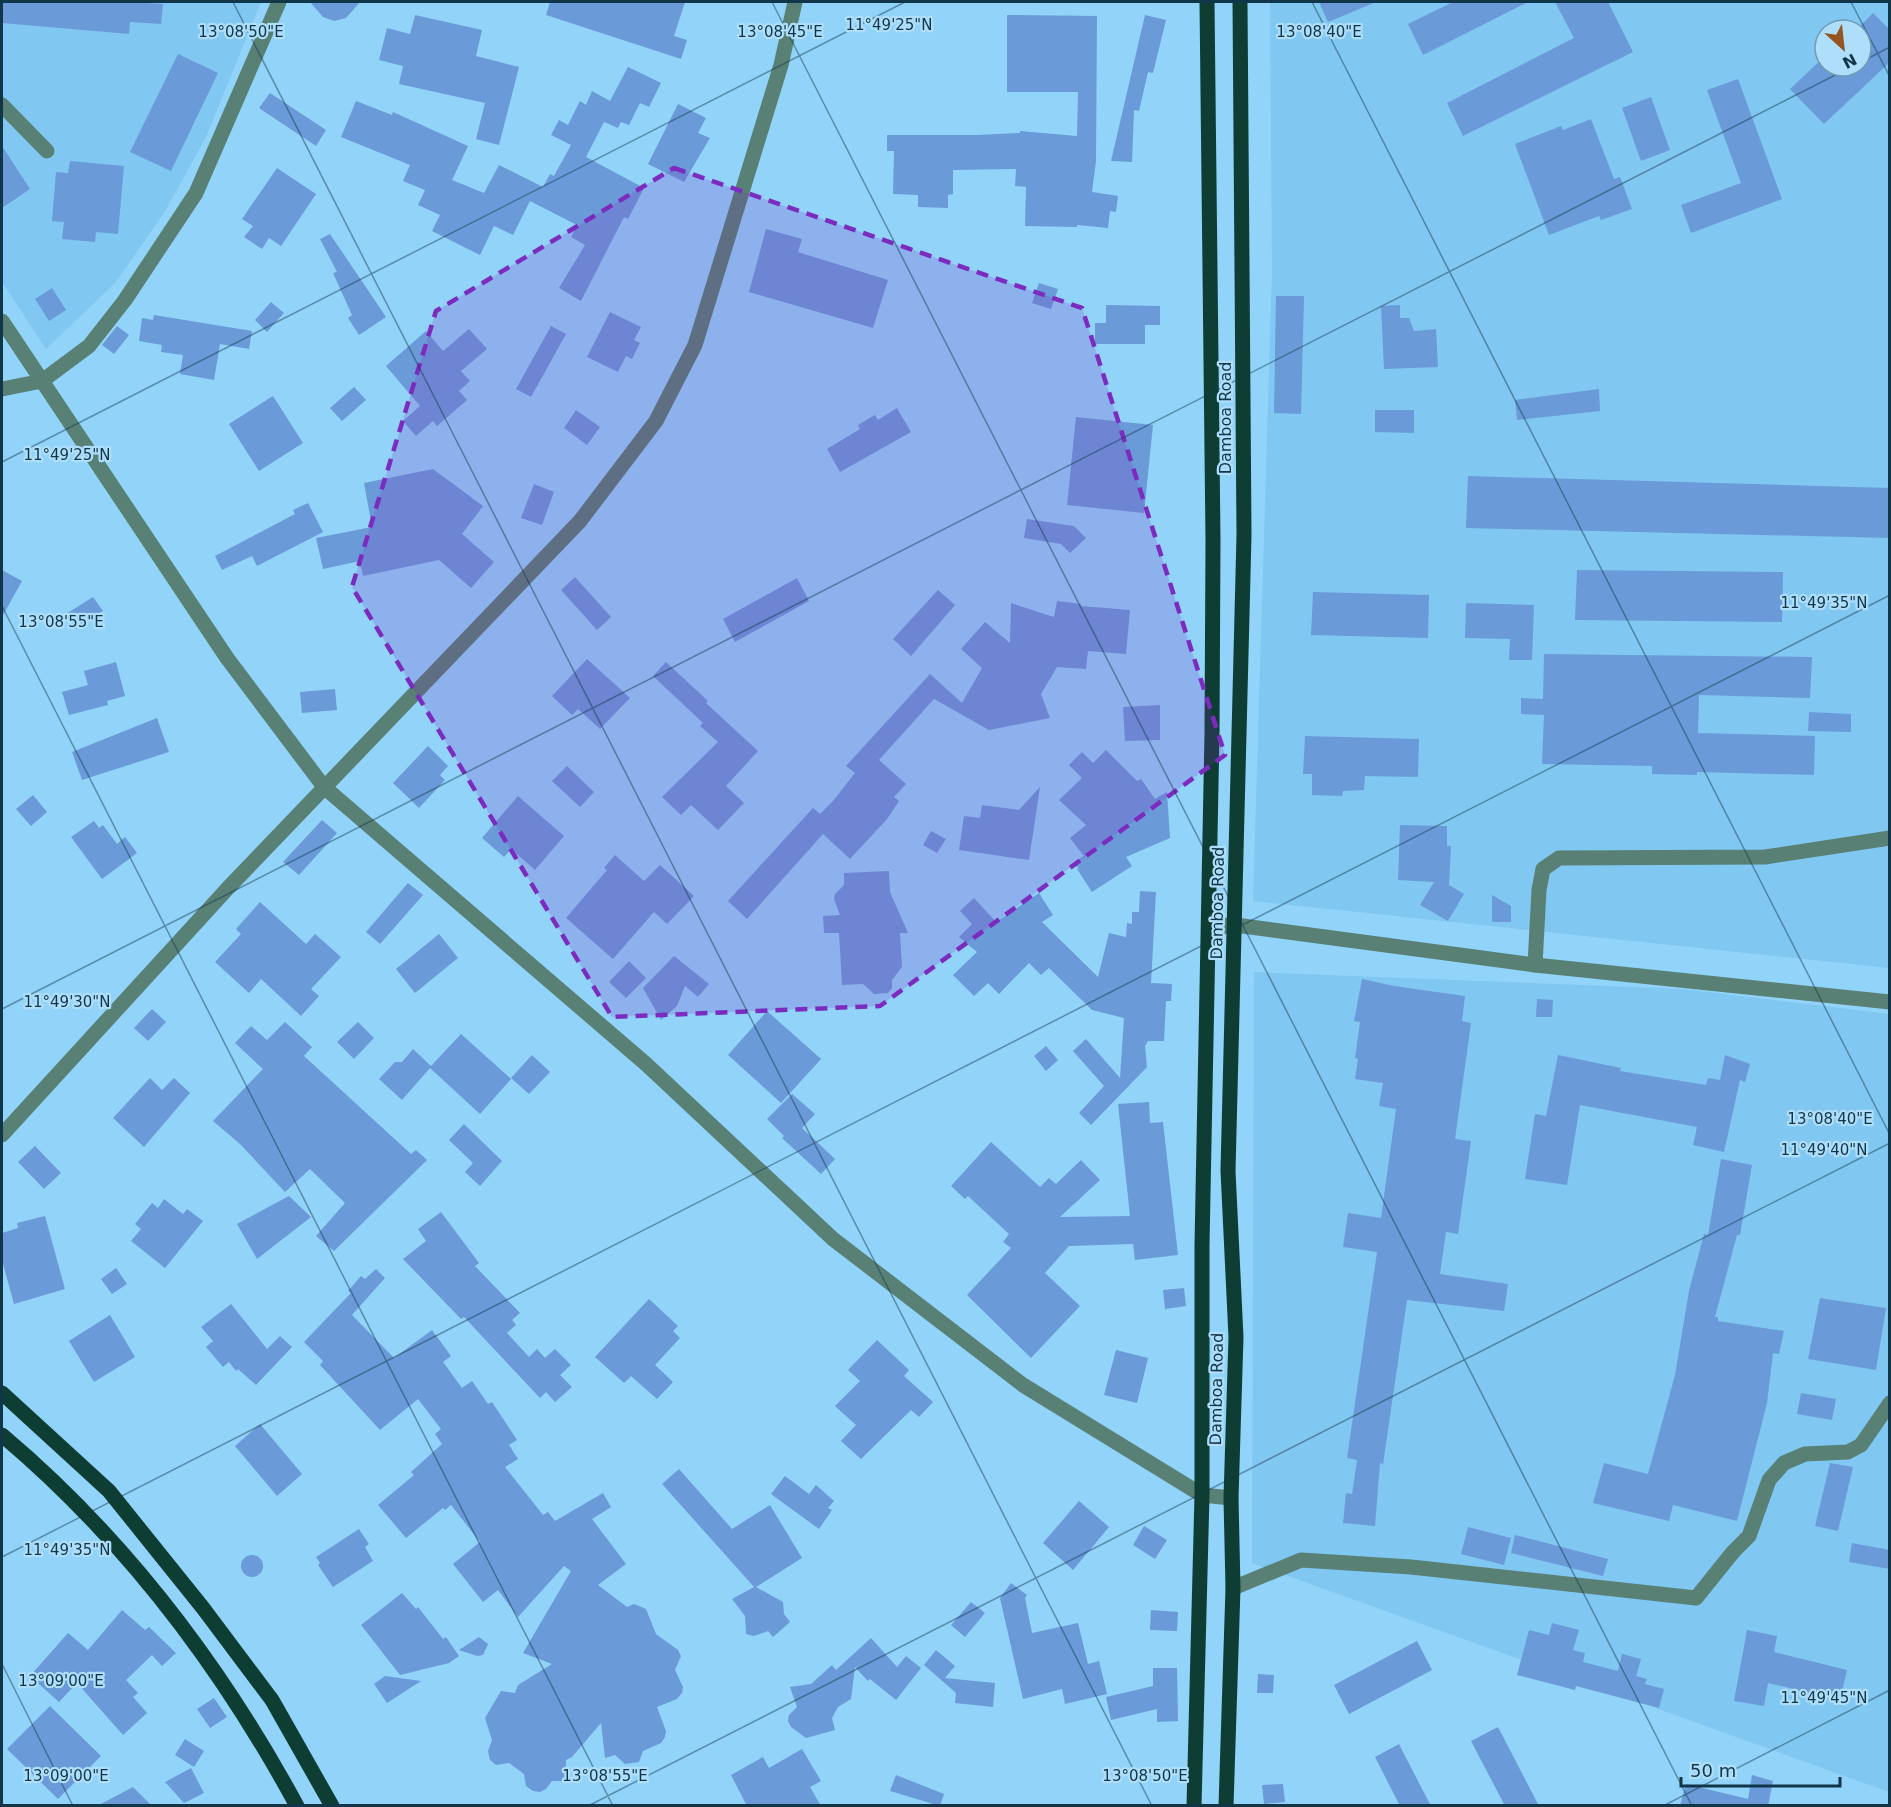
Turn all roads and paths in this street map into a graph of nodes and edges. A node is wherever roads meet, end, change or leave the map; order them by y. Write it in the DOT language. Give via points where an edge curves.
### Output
graph roads {
  1 [pos="279,2"];
  2 [pos="795,2"];
  3 [pos="1207,2"];
  4 [pos="1240,2"];
  5 [pos="2,105"];
  6 [pos="47,152"];
  7 [pos="2,321"];
  8 [pos="42,381"];
  9 [pos="2,389"];
  10 [pos="324,787"];
  11 [pos="1890,838"];
  12 [pos="1235,925"];
  13 [pos="1209,926"];
  14 [pos="1535,965"];
  15 [pos="1890,1002"];
  16 [pos="2,1135"];
  17 [pos="2,1393"];
  18 [pos="1890,1403"];
  19 [pos="2,1435"];
  20 [pos="1202,1495"];
  21 [pos="1231,1498"];
  22 [pos="1233,1588"];
  23 [pos="297,1806"];
  24 [pos="332,1806"];
  25 [pos="1194,1806"];
  26 [pos="1226,1806"];
  1 -- 8 [label="street" via="196,193 125,300 89,346"];
  2 -- 10 [label="street" via="781,65 695,345 656,421 580,521"];
  3 -- 13 [label="main road, Damboa Road" via="1213,540"];
  4 -- 12 [label="main road, Damboa Road" via="1244,535"];
  5 -- 6 [label="street"];
  7 -- 8 [label="street"];
  8 -- 9 [label="street"];
  8 -- 10 [label="street" via="227,658"];
  10 -- 16 [label="street"];
  10 -- 20 [label="street" via="646,1064 832,1239 1023,1385"];
  11 -- 14 [label="street" via="1765,857 1559,858 1543,869"];
  12 -- 13 [label="street"];
  12 -- 14 [label="street"];
  12 -- 21 [label="main road, Damboa Road" via="1228,1171 1236,1337"];
  13 -- 20 [label="main road, Damboa Road"];
  14 -- 15 [label="street"];
  17 -- 24 [label="main road" via="109,1491 196,1599 272,1701"];
  18 -- 22 [label="street" via="1861,1445 1848,1452 1805,1454 1784,1463 1769,1480 1749,1536 1696,1598 1301,1560"];
  19 -- 23 [label="main road" via="52,1477 113,1541 233,1695"];
  20 -- 21 [label="street"];
  20 -- 25 [label="main road, Damboa Road"];
  21 -- 22 [label="main road, Damboa Road"];
  22 -- 26 [label="main road, Damboa Road"];
}
